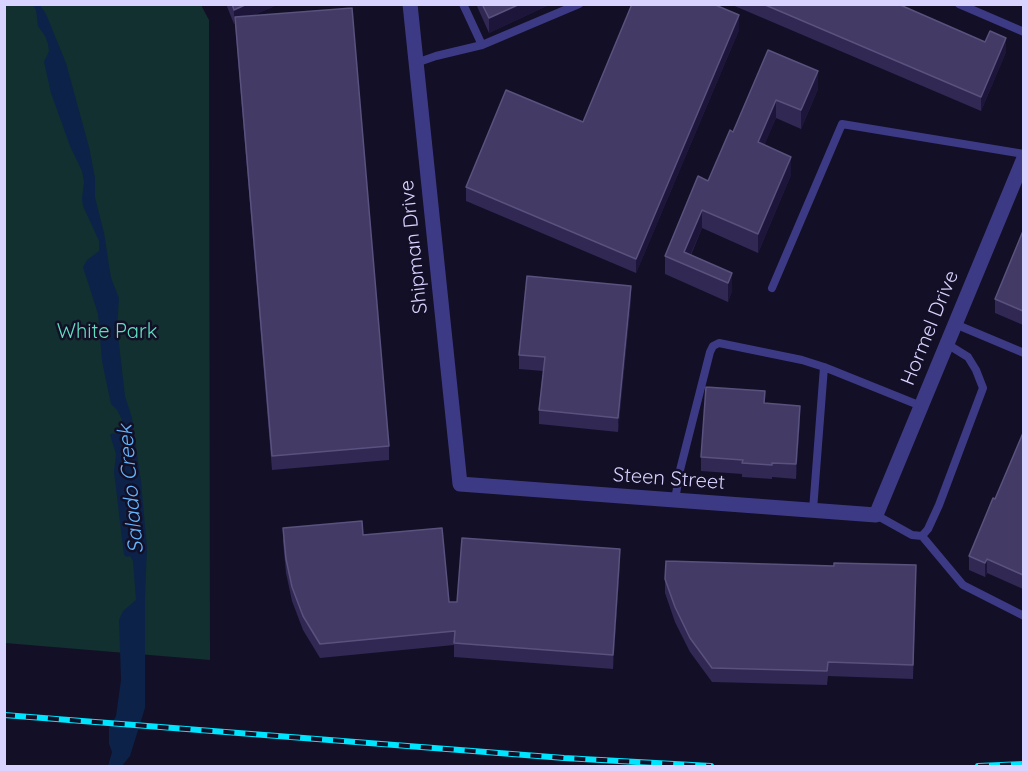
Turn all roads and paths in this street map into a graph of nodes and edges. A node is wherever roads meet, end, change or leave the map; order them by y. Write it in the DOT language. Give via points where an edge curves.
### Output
graph roads {
  1 [pos="410,4"];
  2 [pos="464,4"];
  3 [pos="579,4"];
  4 [pos="959,4"];
  5 [pos="1023,32"];
  6 [pos="482,45"];
  7 [pos="416,63"];
  8 [pos="1023,156"];
  9 [pos="1019,180"];
  10 [pos="772,288"];
  11 [pos="955,324"];
  12 [pos="947,344"];
  13 [pos="1023,353"];
  14 [pos="824,367"];
  15 [pos="921,406"];
  16 [pos="460,484"];
  17 [pos="675,500"];
  18 [pos="813,510"];
  19 [pos="876,515"];
  20 [pos="922,536"];
  21 [pos="1023,615"];
  1 -- 7 [label="street, Shipman Drive"];
  2 -- 6 [label="lane"];
  3 -- 6 [label="lane"];
  4 -- 5 [label="lane"];
  6 -- 7 [label="lane"];
  7 -- 16 [label="street, Shipman Drive"];
  8 -- 9 [label="street, Hormel Drive"];
  8 -- 10 [label="lane" via="842,124"];
  9 -- 11 [label="street, Hormel Drive"];
  11 -- 12 [label="street, Hormel Drive"];
  11 -- 13 [label="lane"];
  12 -- 15 [label="street, Hormel Drive"];
  12 -- 20 [label="lane" via="968,357 983,388 939,505"];
  14 -- 15 [label="lane"];
  14 -- 17 [label="lane" via="719,343 713,346"];
  14 -- 18 [label="lane"];
  15 -- 19 [label="street, Hormel Drive"];
  16 -- 17 [label="street, Steen Street"];
  17 -- 18 [label="street, Steen Street"];
  18 -- 19 [label="street, Steen Street"];
  19 -- 20 [label="lane" via="912,535"];
  20 -- 21 [label="lane" via="963,585"];
}
